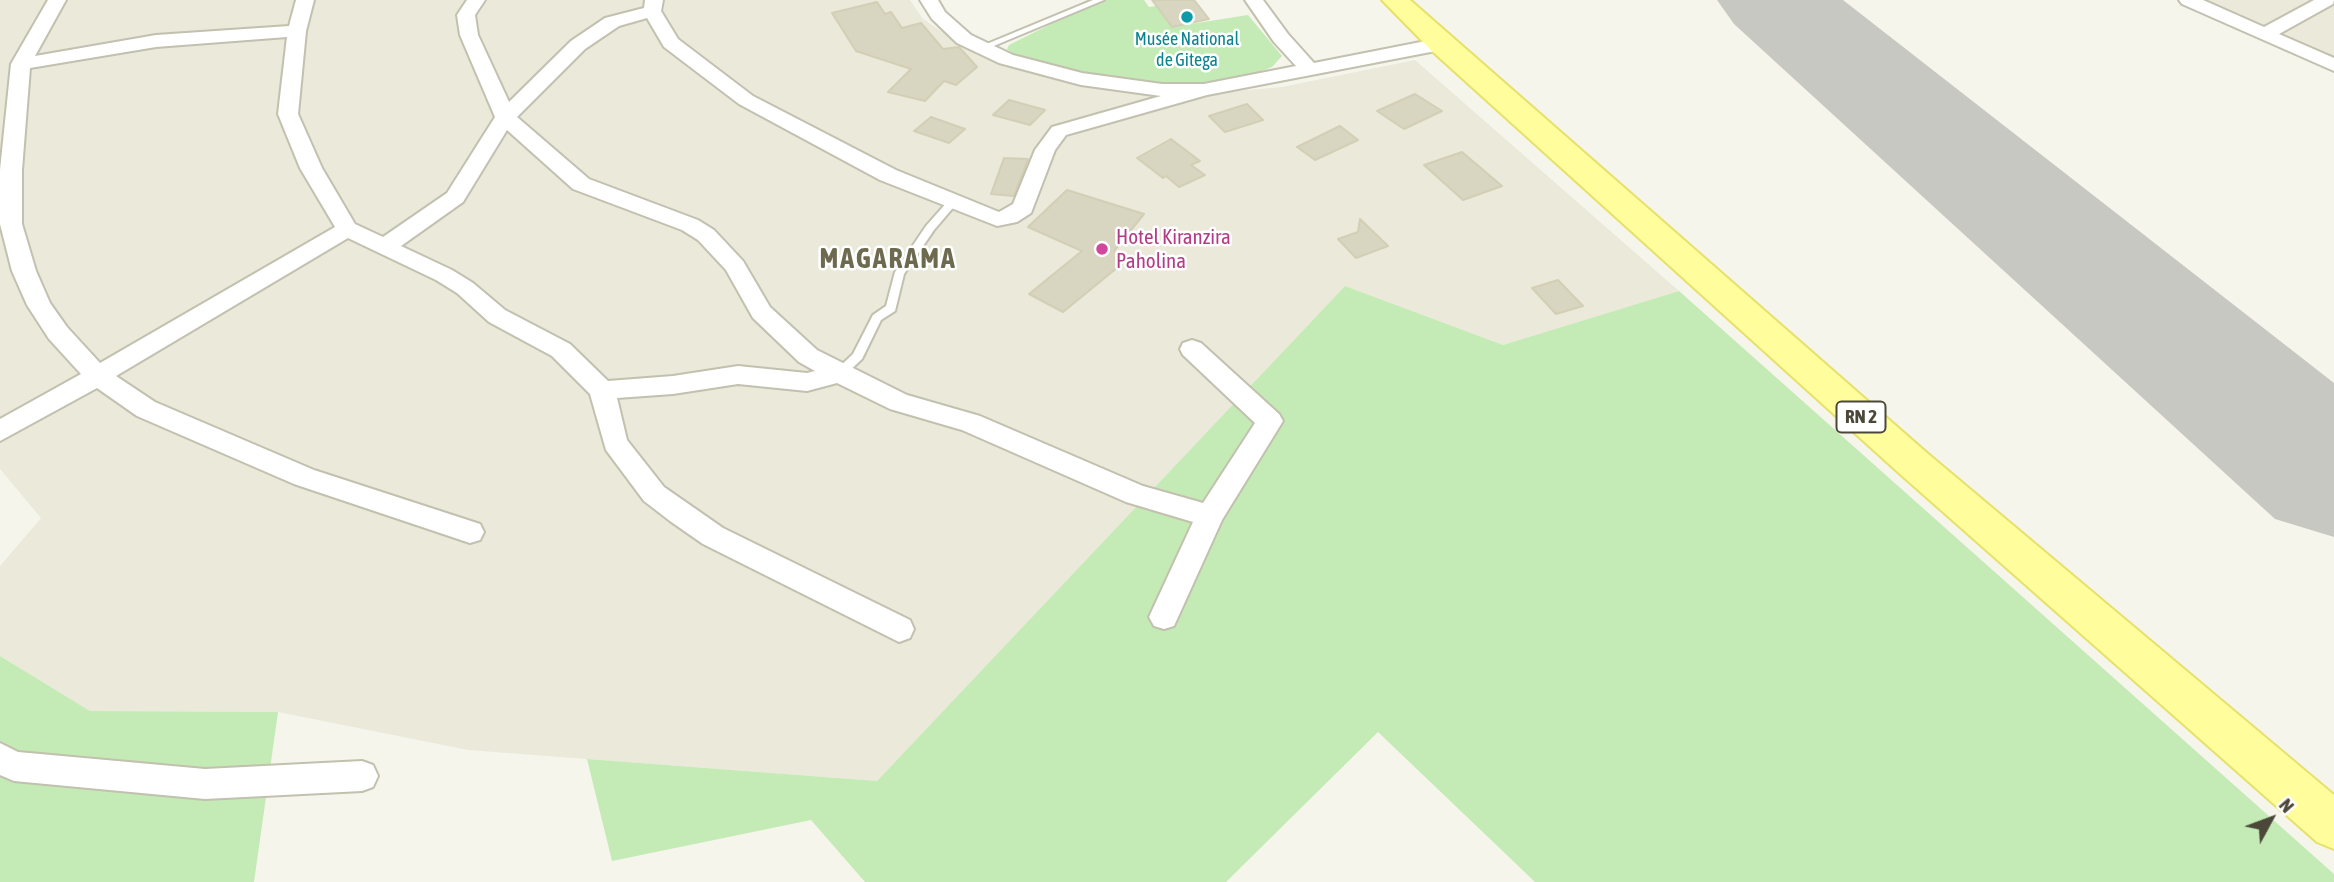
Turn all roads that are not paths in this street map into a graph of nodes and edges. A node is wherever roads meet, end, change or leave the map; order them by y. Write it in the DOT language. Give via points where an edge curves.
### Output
graph roads {
  1 [pos="57,0"];
  2 [pos="305,0"];
  3 [pos="476,0"];
  4 [pos="929,0"];
  5 [pos="1100,0"];
  6 [pos="1254,0"];
  7 [pos="1395,0"];
  8 [pos="2188,0"];
  9 [pos="2327,0"];
  10 [pos="653,5"];
  11 [pos="297,31"];
  12 [pos="2264,34"];
  13 [pos="1441,44"];
  14 [pos="981,48"];
  15 [pos="21,64"];
  16 [pos="2334,65"];
  17 [pos="1311,71"];
  18 [pos="1204,90"];
  19 [pos="505,117"];
  20 [pos="5,171"];
  21 [pos="953,202"];
  22 [pos="346,229"];
  23 [pos="384,247"];
  24 [pos="1192,349"];
  25 [pos="839,374"];
  26 [pos="98,376"];
  27 [pos="602,390"];
  28 [pos="0,431"];
  29 [pos="1210,516"];
  30 [pos="470,532"];
  31 [pos="1164,617"];
  32 [pos="899,629"];
  33 [pos="0,758"];
  34 [pos="362,776"];
  35 [pos="2334,826"];
  1 -- 15 [label="street"];
  2 -- 11 [label="street"];
  3 -- 19 [label="street" via="466,15 469,35"];
  4 -- 14 [label="street" via="950,28"];
  5 -- 14 [label="lane"];
  6 -- 17 [label="street"];
  7 -- 13 [label="main road, RN 2"];
  8 -- 12 [label="street"];
  9 -- 12 [label="street"];
  10 -- 19 [label="street" via="612,22 578,45"];
  10 -- 21 [label="street" via="671,43 746,100 888,175"];
  11 -- 15 [label="street" via="156,40"];
  11 -- 22 [label="street" via="288,114 311,168"];
  12 -- 16 [label="street"];
  13 -- 17 [label="street"];
  13 -- 35 [label="main road, RN 2" via="1913,463"];
  14 -- 18 [label="street" via="1080,79 1162,90"];
  15 -- 20 [label="street"];
  17 -- 18 [label="street"];
  18 -- 21 [label="street" via="1059,131 1045,150 1023,208 1009,218 987,216"];
  19 -- 23 [label="street" via="455,197"];
  19 -- 25 [label="street" via="581,184 691,225 706,235 735,266 774,326 808,356"];
  20 -- 26 [label="street" via="11,224 39,305"];
  21 -- 25 [label="lane" via="899,274 891,308 877,318 858,356"];
  22 -- 23 [label="street"];
  22 -- 26 [label="street"];
  23 -- 27 [label="street" via="444,275 497,316 561,350"];
  24 -- 29 [label="street" via="1270,421"];
  25 -- 27 [label="street" via="807,382 738,375"];
  25 -- 29 [label="street" via="900,402 971,423 1136,495"];
  26 -- 28 [label="street"];
  26 -- 30 [label="street" via="146,410 304,477"];
  27 -- 32 [label="street" via="615,443 654,494 713,536"];
  29 -- 31 [label="street"];
  33 -- 34 [label="street" via="14,766 205,784"];
}
